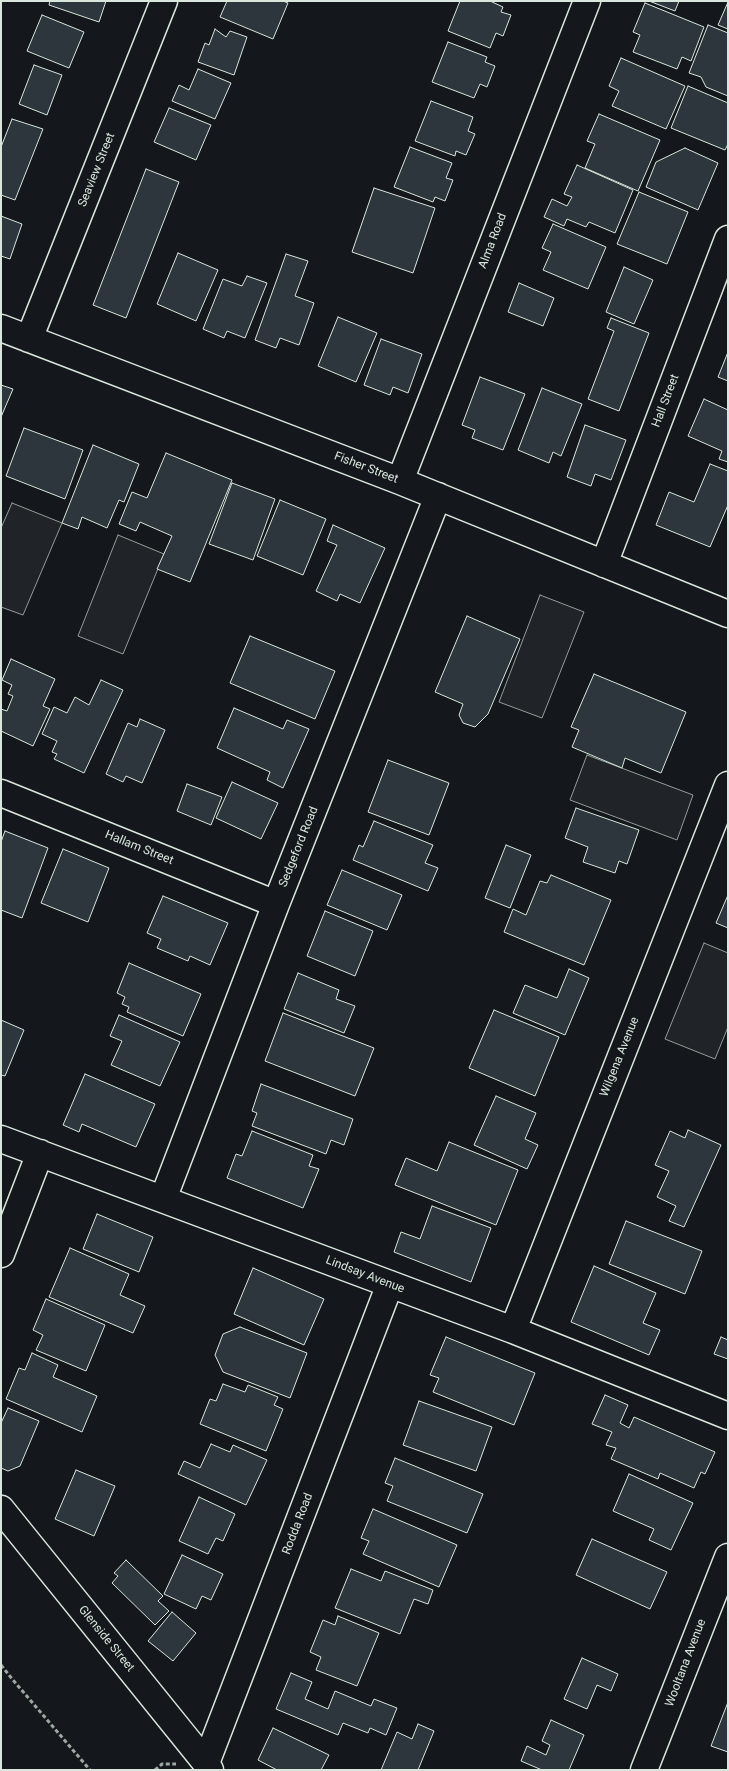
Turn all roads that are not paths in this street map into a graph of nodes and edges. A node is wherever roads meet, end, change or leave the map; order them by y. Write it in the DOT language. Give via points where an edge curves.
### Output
graph roads {
  1 [pos="164,1"];
  2 [pos="587,1"];
  3 [pos="728,239"];
  4 [pos="1,328"];
  5 [pos="29,339"];
  6 [pos="400,481"];
  7 [pos="438,496"];
  8 [pos="604,564"];
  9 [pos="728,614"];
  10 [pos="728,785"];
  11 [pos="1,793"];
  12 [pos="276,904"];
  13 [pos="1,1139"];
  14 [pos="40,1153"];
  15 [pos="163,1199"];
  16 [pos="1,1254"];
  17 [pos="390,1284"];
  18 [pos="513,1330"];
  19 [pos="728,1416"];
  20 [pos="1,1508"];
  21 [pos="728,1557"];
  22 [pos="208,1766"];
  23 [pos="644,1770"];
  1 -- 5 [label="street, Seaview Street"];
  2 -- 6 [label="street, Alma Road"];
  3 -- 8 [label="street, Hall Street"];
  4 -- 5 [label="street, Fisher Street"];
  5 -- 6 [label="street, Fisher Street"];
  6 -- 7 [label="street, Fisher Street"];
  7 -- 8 [label="street, Fisher Street"];
  7 -- 12 [label="street, Sedgeford Road"];
  8 -- 9 [label="street, Fisher Street"];
  10 -- 18 [label="street, Wilgena Avenue"];
  11 -- 12 [label="street, Hallam Street"];
  12 -- 15 [label="street, Sedgeford Road"];
  13 -- 14 [label="street, Lindsay Avenue"];
  14 -- 15 [label="street, Lindsay Avenue"];
  14 -- 16 [label="street"];
  15 -- 17 [label="street, Lindsay Avenue"];
  17 -- 18 [label="street, Lindsay Avenue"];
  17 -- 22 [label="street, Rodda Road"];
  18 -- 19 [label="street, Lindsay Avenue"];
  20 -- 22 [label="street, Glenside Street"];
  21 -- 23 [label="street, Wooltana Avenue"];
}
